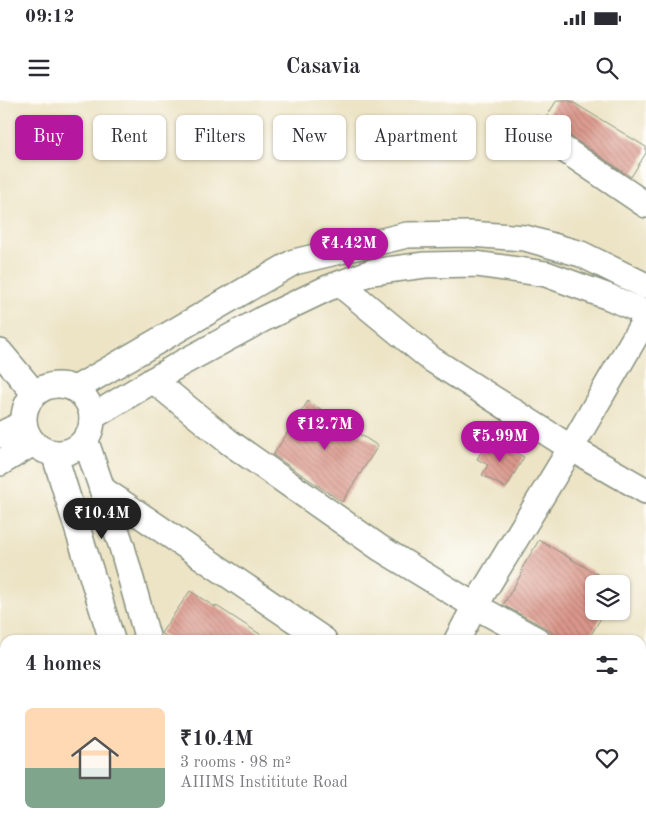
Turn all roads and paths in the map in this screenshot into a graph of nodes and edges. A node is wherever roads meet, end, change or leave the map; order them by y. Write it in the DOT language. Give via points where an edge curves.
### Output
graph roads {
  1 [pos="571,154"];
  2 [pos="646,205"];
  3 [pos="340,284"];
  4 [pos="646,286"];
  5 [pos="646,313"];
  6 [pos="646,318"];
  7 [pos="0,352"];
  8 [pos="153,380"];
  9 [pos="75,389"];
  10 [pos="35,394"];
  11 [pos="89,428"];
  12 [pos="0,435"];
  13 [pos="37,439"];
  14 [pos="571,448"];
  15 [pos="0,463"];
  16 [pos="102,489"];
  17 [pos="646,491"];
  18 [pos="475,606"];
  19 [pos="110,635"];
  20 [pos="147,635"];
  21 [pos="317,635"];
  22 [pos="460,635"];
  23 [pos="528,635"];
  1 -- 2 [label="street"];
  3 -- 5 [label="street" via="372,272 425,265 476,264 546,274"];
  3 -- 8 [label="street" via="265,318"];
  3 -- 14 [label="street" via="432,359"];
  4 -- 9 [label="street" via="581,254 525,238 469,234 407,235 294,262"];
  6 -- 14 [label="street"];
  7 -- 10 [label="street"];
  8 -- 11 [label="street"];
  8 -- 18 [label="street" via="229,442 380,548"];
  9 -- 10 [label="street" via="54,385"];
  9 -- 11 [label="street" via="90,406"];
  10 -- 13 [label="street" via="24,412"];
  11 -- 13 [label="street" via="77,447 66,452"];
  11 -- 16 [label="street"];
  12 -- 13 [label="street"];
  13 -- 15 [label="street"];
  13 -- 19 [label="street"];
  14 -- 17 [label="street"];
  14 -- 18 [label="street"];
  16 -- 20 [label="street"];
  16 -- 21 [label="street"];
  18 -- 22 [label="street"];
  18 -- 23 [label="street"];
}
